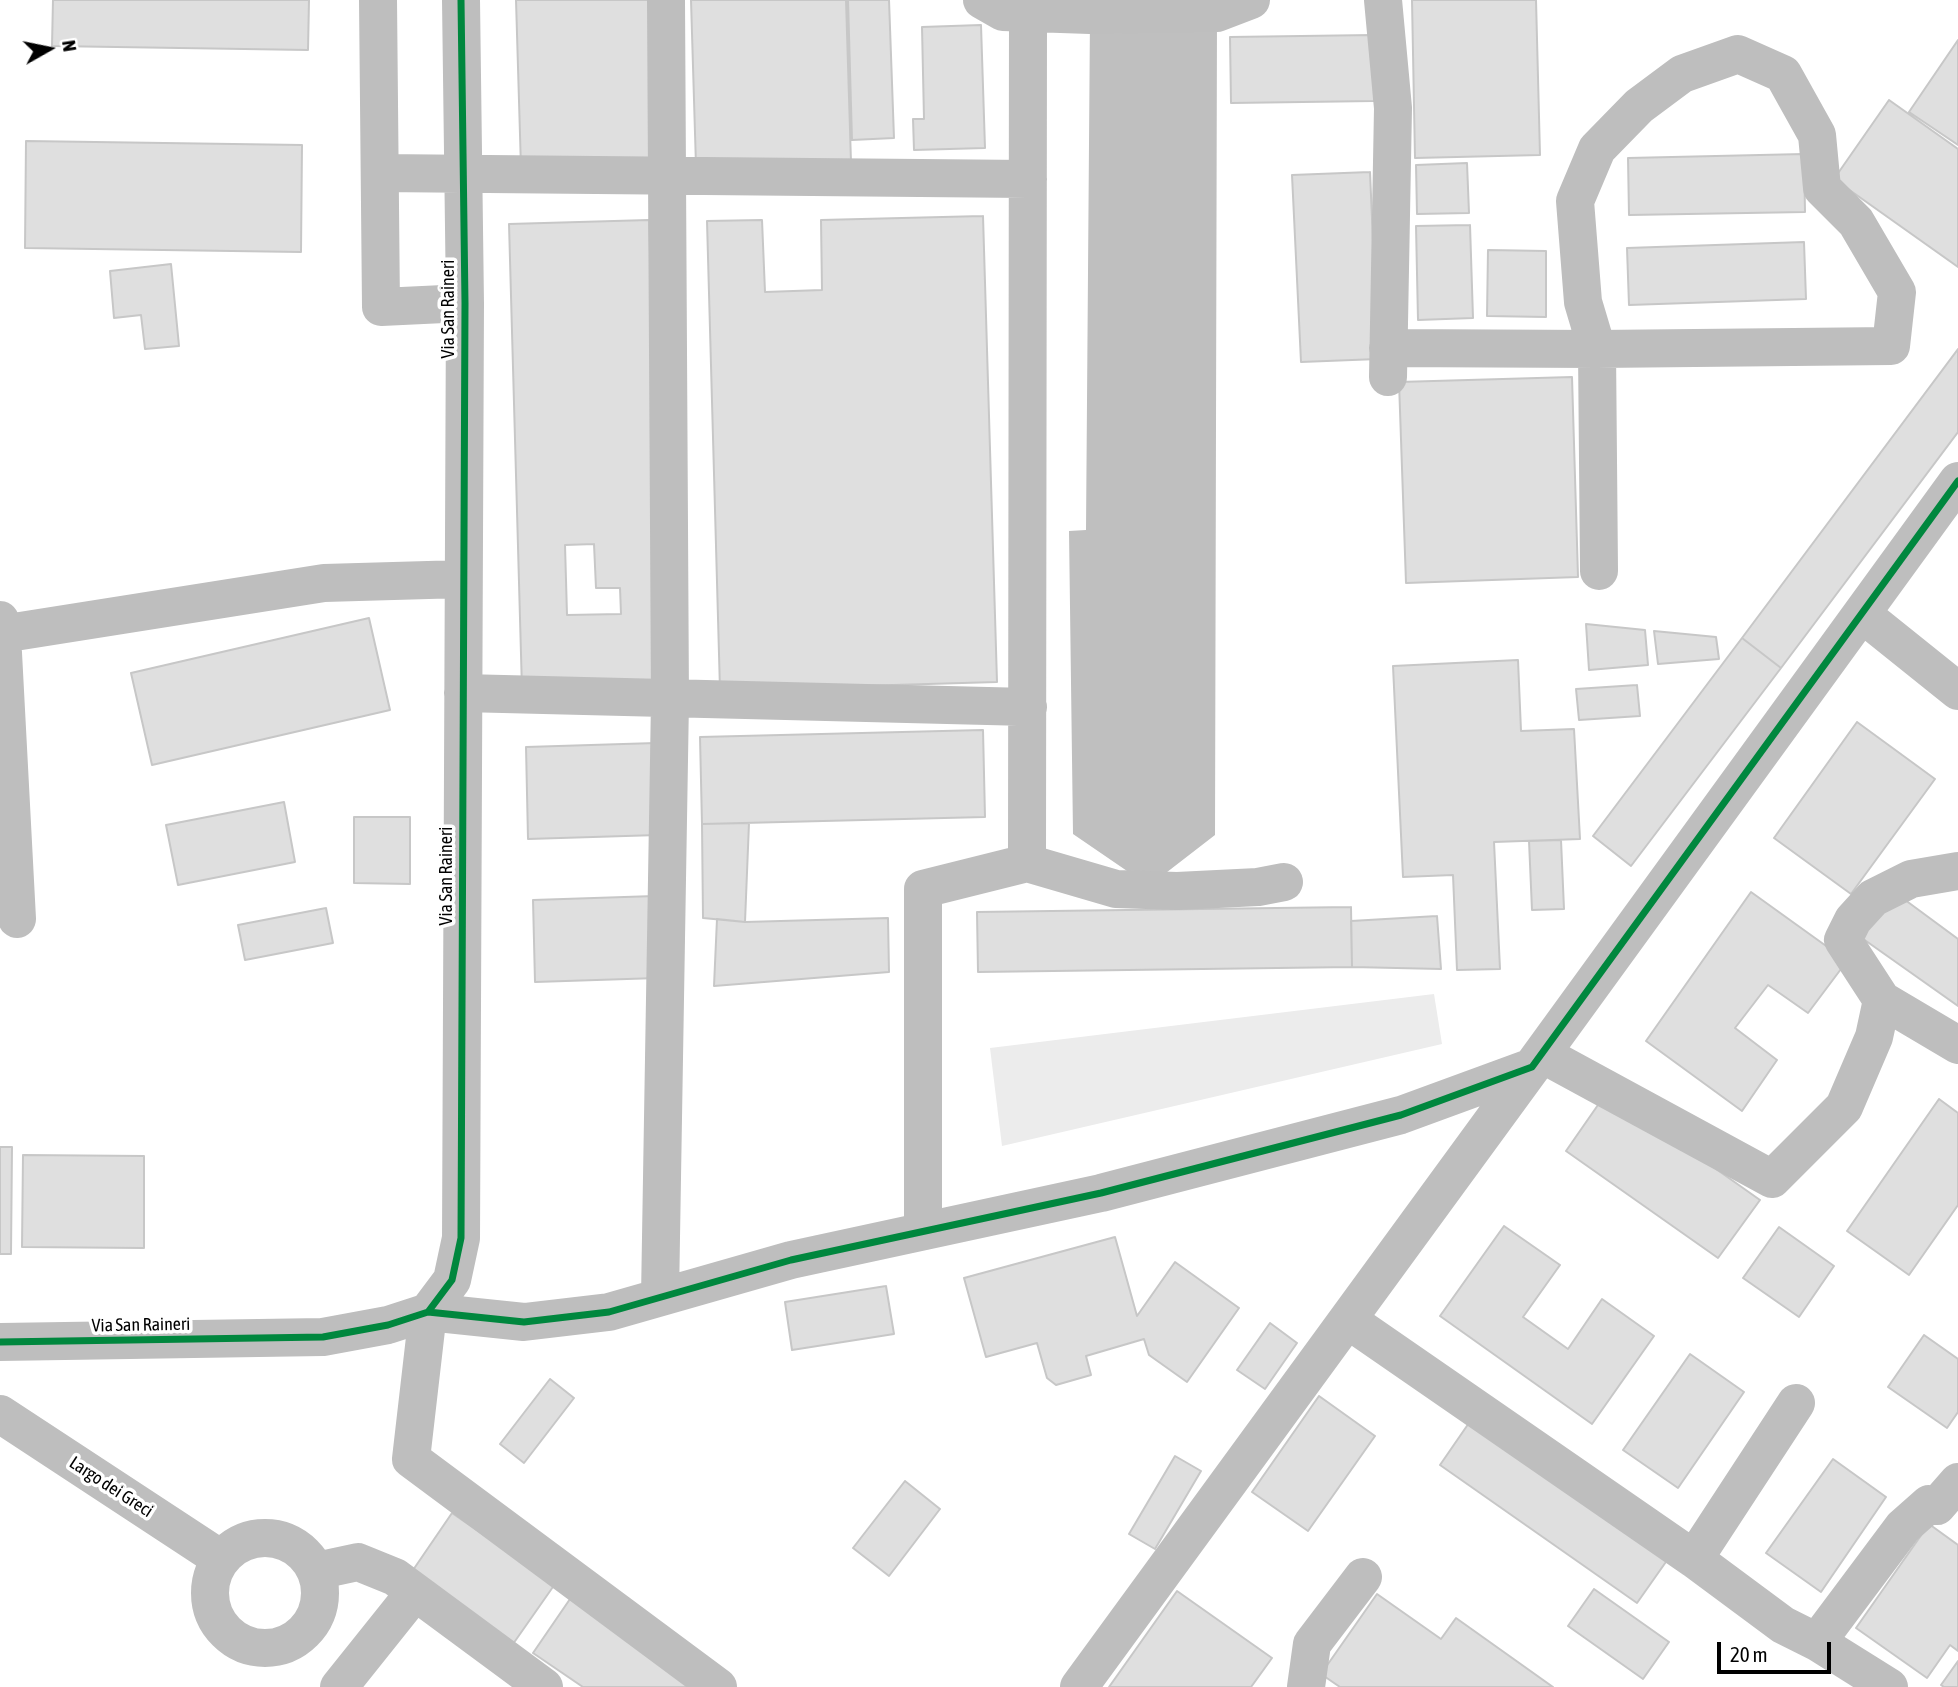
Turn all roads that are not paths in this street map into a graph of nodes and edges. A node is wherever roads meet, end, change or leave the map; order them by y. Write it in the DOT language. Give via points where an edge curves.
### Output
graph roads {
  1 [pos="378,0"];
  2 [pos="461,0"];
  3 [pos="666,0"];
  4 [pos="982,0"];
  5 [pos="1251,0"];
  6 [pos="1382,0"];
  7 [pos="1028,13"];
  8 [pos="380,173"];
  9 [pos="463,173"];
  10 [pos="665,176"];
  11 [pos="1028,179"];
  12 [pos="465,303"];
  13 [pos="1597,349"];
  14 [pos="1958,481"];
  15 [pos="1599,571"];
  16 [pos="463,579"];
  17 [pos="1862,614"];
  18 [pos="1,627"];
  19 [pos="1958,691"];
  20 [pos="463,693"];
  21 [pos="670,700"];
  22 [pos="1028,707"];
  23 [pos="1027,863"];
  24 [pos="1958,871"];
  25 [pos="1284,882"];
  26 [pos="18,919"];
  27 [pos="1882,1000"];
  28 [pos="1958,1045"];
  29 [pos="1537,1061"];
  30 [pos="923,1231"];
  31 [pos="660,1297"];
  32 [pos="428,1311"];
  33 [pos="1348,1320"];
  34 [pos="0,1342"];
  35 [pos="1796,1403"];
  36 [pos="0,1414"];
  37 [pos="1958,1482"];
  38 [pos="221,1559"];
  39 [pos="1694,1559"];
  40 [pos="316,1571"];
  41 [pos="1363,1577"];
  42 [pos="415,1592"];
  43 [pos="1817,1642"];
  44 [pos="340,1687"];
  45 [pos="544,1687"];
  46 [pos="718,1687"];
  47 [pos="1079,1687"];
  48 [pos="1306,1687"];
  49 [pos="1889,1687"];
  1 -- 8 [label="street"];
  2 -- 9 [label="street, Via San Raineri"];
  3 -- 10 [label="street"];
  4 -- 7 [label="street" via="1003,12"];
  5 -- 7 [label="street" via="1217,13"];
  6 -- 13 [label="street" via="1393,108 1388,362"];
  7 -- 11 [label="street"];
  8 -- 9 [label="street"];
  8 -- 12 [label="street" via="381,307"];
  9 -- 10 [label="street"];
  9 -- 12 [label="street, Via San Raineri"];
  10 -- 11 [label="street"];
  10 -- 21 [label="street"];
  11 -- 22 [label="street"];
  12 -- 16 [label="street, Via San Raineri"];
  13 -- 13 [label="street" via="1891,346 1897,292 1856,222 1822,188 1817,135 1783,74 1738,54 1682,74 1639,106 1597,149 1575,201 1583,302"];
  13 -- 15 [label="street"];
  14 -- 17 [label="street"];
  16 -- 18 [label="street" via="324,583"];
  16 -- 20 [label="street, Via San Raineri"];
  17 -- 19 [label="street"];
  17 -- 29 [label="street"];
  18 -- 26 [label="street"];
  20 -- 21 [label="street"];
  20 -- 32 [label="street, Via San Raineri" via="461,1238 452,1280"];
  21 -- 22 [label="street"];
  21 -- 31 [label="street"];
  22 -- 23 [label="street"];
  23 -- 25 [label="street" via="1116,889 1177,891"];
  23 -- 30 [label="street" via="923,889"];
  24 -- 27 [label="street" via="1911,879 1873,898 1853,920 1843,940"];
  27 -- 28 [label="street"];
  27 -- 29 [label="street" via="1874,1037 1844,1107 1772,1178"];
  29 -- 30 [label="street" via="1388,1118 1101,1193"];
  29 -- 33 [label="street"];
  30 -- 31 [label="street" via="790,1260"];
  31 -- 32 [label="street" via="608,1312 524,1322"];
  32 -- 34 [label="street, Via San Raineri" via="388,1325 323,1337"];
  32 -- 46 [label="street" via="411,1459"];
  33 -- 39 [label="street"];
  33 -- 47 [label="street"];
  35 -- 39 [label="street"];
  36 -- 38 [label="street, Largo dei Greci"];
  37 -- 43 [label="street" via="1937,1506 1929,1504 1903,1527"];
  38 -- 40 [label="street" via="239,1545 261,1538 283,1540 303,1552"];
  38 -- 40 [label="street" via="211,1580 211,1603 220,1625 237,1641 258,1648 282,1646 301,1635 315,1617 320,1594"];
  39 -- 43 [label="street" via="1783,1625"];
  40 -- 42 [label="street" via="358,1562 395,1577"];
  41 -- 48 [label="street" via="1312,1644"];
  42 -- 44 [label="street"];
  42 -- 45 [label="street"];
  43 -- 49 [label="street"];
}
